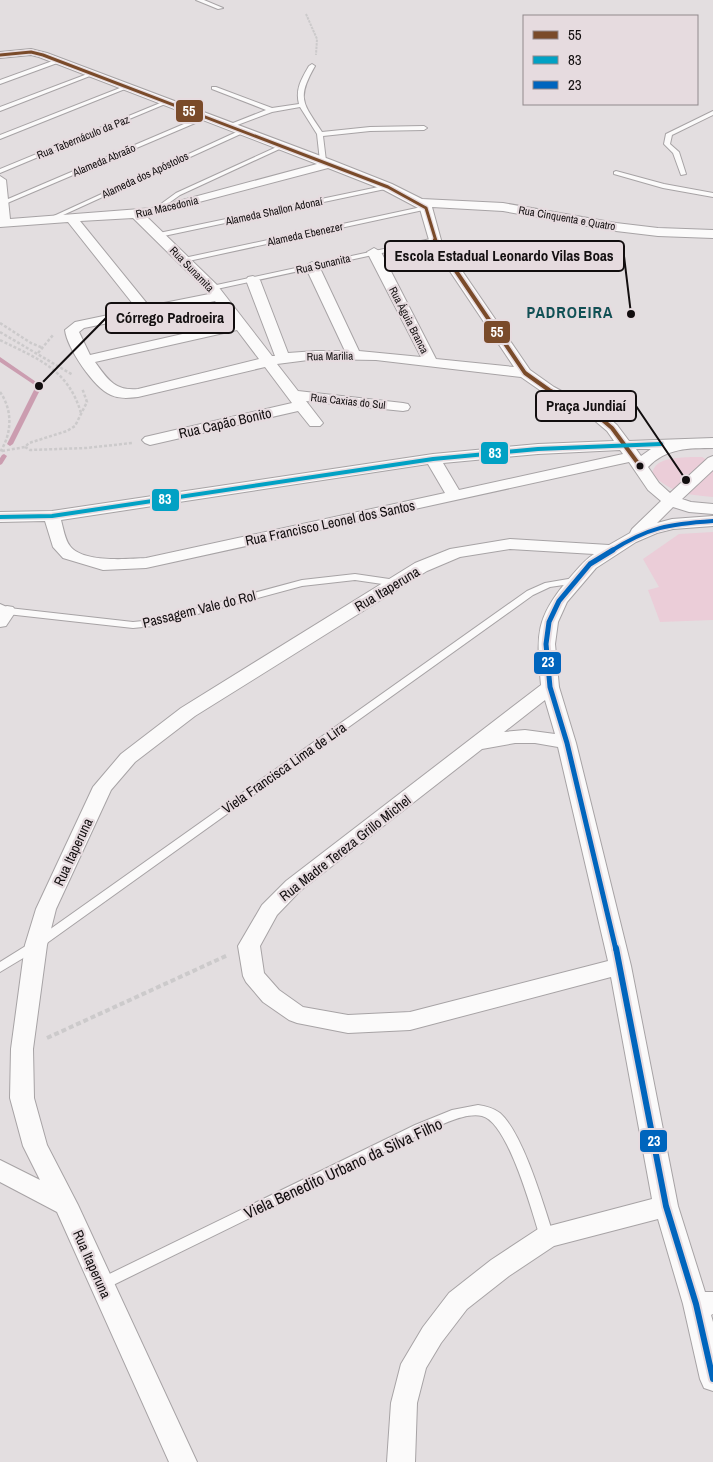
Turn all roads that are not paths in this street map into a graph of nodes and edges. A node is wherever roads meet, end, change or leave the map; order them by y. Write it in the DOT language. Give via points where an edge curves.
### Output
graph roads {
  1 [pos="199,0"];
  2 [pos="220,8"];
  3 [pos="0,55"];
  4 [pos="58,61"];
  5 [pos="312,66"];
  6 [pos="92,74"];
  7 [pos="0,82"];
  8 [pos="127,87"];
  9 [pos="214,88"];
  10 [pos="167,102"];
  11 [pos="302,106"];
  12 [pos="0,109"];
  13 [pos="271,110"];
  14 [pos="713,113"];
  15 [pos="205,117"];
  16 [pos="230,126"];
  17 [pos="424,128"];
  18 [pos="243,131"];
  19 [pos="320,134"];
  20 [pos="0,137"];
  21 [pos="283,146"];
  22 [pos="327,163"];
  23 [pos="0,171"];
  24 [pos="616,173"];
  25 [pos="683,174"];
  26 [pos="0,180"];
  27 [pos="388,187"];
  28 [pos="713,195"];
  29 [pos="3,203"];
  30 [pos="423,206"];
  31 [pos="153,212"];
  32 [pos="137,215"];
  33 [pos="72,218"];
  34 [pos="48,220"];
  35 [pos="1,223"];
  36 [pos="713,234"];
  37 [pos="159,235"];
  38 [pos="435,240"];
  39 [pos="374,252"];
  40 [pos="105,260"];
  41 [pos="184,260"];
  42 [pos="312,266"];
  43 [pos="253,280"];
  44 [pos="215,292"];
  45 [pos="146,311"];
  46 [pos="239,325"];
  47 [pos="354,355"];
  48 [pos="283,358"];
  49 [pos="87,360"];
  50 [pos="430,361"];
  51 [pos="267,362"];
  52 [pos="525,373"];
  53 [pos="296,400"];
  54 [pos="403,406"];
  55 [pos="315,423"];
  56 [pos="150,440"];
  57 [pos="680,443"];
  58 [pos="713,443"];
  59 [pos="576,448"];
  60 [pos="633,456"];
  61 [pos="433,459"];
  62 [pos="713,461"];
  63 [pos="584,467"];
  64 [pos="455,496"];
  65 [pos="670,502"];
  66 [pos="713,509"];
  67 [pos="52,516"];
  68 [pos="0,517"];
  69 [pos="713,521"];
  70 [pos="630,539"];
  71 [pos="610,550"];
  72 [pos="574,581"];
  73 [pos="396,583"];
  74 [pos="2,613"];
  75 [pos="550,687"];
  76 [pos="567,743"];
  77 [pos="479,744"];
  78 [pos="36,944"];
  79 [pos="620,966"];
  80 [pos="0,968"];
  81 [pos="0,1170"];
  82 [pos="66,1205"];
  83 [pos="666,1206"];
  84 [pos="547,1237"];
  85 [pos="101,1285"];
  86 [pos="704,1304"];
  87 [pos="713,1378"];
  88 [pos="183,1462"];
  89 [pos="401,1462"];
  1 -- 2 [label="lane"];
  3 -- 4 [label="street" via="31,52"];
  4 -- 6 [label="street"];
  4 -- 7 [label="lane"];
  5 -- 11 [label="lane" via="299,89"];
  6 -- 8 [label="street"];
  6 -- 12 [label="lane"];
  8 -- 10 [label="street"];
  8 -- 20 [label="lane"];
  9 -- 13 [label="lane"];
  10 -- 15 [label="street"];
  10 -- 23 [label="lane, Rua Tabernáculo da Paz"];
  11 -- 13 [label="lane"];
  11 -- 19 [label="lane"];
  13 -- 16 [label="lane"];
  14 -- 25 [label="lane" via="669,134 667,144 676,152"];
  15 -- 16 [label="street"];
  15 -- 29 [label="lane, Alameda Abraão"];
  16 -- 18 [label="street"];
  17 -- 19 [label="lane"];
  18 -- 21 [label="street"];
  18 -- 34 [label="lane, Alameda dos Apóstolos"];
  19 -- 22 [label="lane"];
  21 -- 22 [label="street"];
  21 -- 31 [label="lane" via="178,194"];
  22 -- 27 [label="street"];
  22 -- 31 [label="street, Rua Macedonia"];
  24 -- 28 [label="lane"];
  26 -- 29 [label="street"];
  27 -- 30 [label="street"];
  27 -- 37 [label="lane, Alameda Shallon Adonaí"];
  29 -- 35 [label="street"];
  30 -- 36 [label="street, Rua Cinquenta e Quatro" via="503,207 616,227"];
  30 -- 38 [label="street"];
  30 -- 41 [label="lane, Alameda Ebenezer"];
  31 -- 32 [label="street, Rua Macedonia"];
  32 -- 33 [label="street, Rua Macedonia"];
  32 -- 37 [label="street, Rua Sunamita"];
  33 -- 34 [label="street, Rua Macedonia"];
  33 -- 40 [label="street"];
  34 -- 35 [label="street, Rua Macedonia"];
  37 -- 41 [label="street, Rua Sunamita"];
  38 -- 39 [label="lane, Rua Sunanita"];
  38 -- 52 [label="street"];
  39 -- 42 [label="lane, Rua Sunanita"];
  39 -- 50 [label="street, Rua Águia Branca"];
  40 -- 45 [label="street"];
  41 -- 44 [label="street, Rua Sunamita"];
  42 -- 43 [label="lane, Rua Sunanita"];
  42 -- 47 [label="street"];
  43 -- 44 [label="lane, Rua Sunanita"];
  43 -- 48 [label="street"];
  44 -- 45 [label="street"];
  44 -- 46 [label="street, Rua Sunamita"];
  45 -- 49 [label="street" via="80,325 72,330 76,344"];
  46 -- 49 [label="street"];
  46 -- 51 [label="street, Rua Sunamita"];
  47 -- 48 [label="street, Rua Marilia"];
  47 -- 50 [label="street, Rua Marilia"];
  48 -- 51 [label="street, Rua Marilia"];
  49 -- 51 [label="street, Rua Marilia" via="109,388 125,394"];
  50 -- 52 [label="street, Rua Marilia"];
  51 -- 53 [label="street, Rua Sunamita"];
  52 -- 60 [label="street" via="598,417 612,428"];
  53 -- 54 [label="street, Rua Caxias do Sul"];
  53 -- 55 [label="street, Rua Sunamita"];
  53 -- 56 [label="street, Rua Capão Bonito"];
  57 -- 58 [label="street, Rua Francisco Leonel dos Santos"];
  57 -- 60 [label="street, Rua Francisco Leonel dos Santos"];
  57 -- 60 [label="street" via="648,457"];
  59 -- 60 [label="street, Rua Francisco Leonel dos Santos"];
  59 -- 61 [label="street, Rua Francisco Leonel dos Santos"];
  59 -- 63 [label="street"];
  60 -- 63 [label="street, Rua Francisco Leonel dos Santos"];
  60 -- 65 [label="street" via="646,479"];
  61 -- 64 [label="street"];
  61 -- 67 [label="street, Rua Francisco Leonel dos Santos"];
  62 -- 65 [label="street"];
  63 -- 64 [label="street, Rua Francisco Leonel dos Santos"];
  64 -- 67 [label="street, Rua Francisco Leonel dos Santos" via="146,563 120,565 103,565 69,554 61,547"];
  65 -- 66 [label="street"];
  65 -- 70 [label="street"];
  67 -- 68 [label="street, Rua Francisco Leonel dos Santos"];
  69 -- 70 [label="street" via="672,524"];
  70 -- 71 [label="street"];
  71 -- 72 [label="street"];
  71 -- 73 [label="street, Rua Itaperuna" via="510,544 485,547 456,553"];
  72 -- 75 [label="street" via="549,622 546,644"];
  72 -- 78 [label="lane, Viela Francisca Lima de Lira" via="548,584 530,593"];
  73 -- 74 [label="lane, Passagem Vale do Rol" via="355,577 302,583 153,623 133,625"];
  73 -- 78 [label="street, Rua Itaperuna" via="188,712 128,758 103,788 46,909"];
  75 -- 76 [label="street"];
  75 -- 77 [label="street, Rua Madre Tereza Grillo Michel"];
  76 -- 77 [label="street, Rua Madre Tereza Grillo Michel" via="523,735"];
  76 -- 79 [label="street"];
  77 -- 79 [label="street, Rua Madre Tereza Grillo Michel" via="293,886 269,910 249,946 254,976 271,996 297,1014 348,1024 410,1020"];
  78 -- 80 [label="lane, Viela Francisca Lima de Lira"];
  78 -- 82 [label="street, Rua Itaperuna" via="22,1049 22,1098 35,1146"];
  79 -- 83 [label="street"];
  81 -- 82 [label="street"];
  82 -- 85 [label="street, Rua Itaperuna"];
  83 -- 84 [label="street"];
  83 -- 86 [label="street"];
  84 -- 85 [label="lane, Viela Benedito Urbano da Silva Filho" via="507,1131 496,1116 486,1111 475,1111 419,1129"];
  84 -- 89 [label="street" via="458,1301 432,1335 414,1364 406,1396"];
  85 -- 88 [label="street, Rua Itaperuna"];
  86 -- 87 [label="street"];
}
